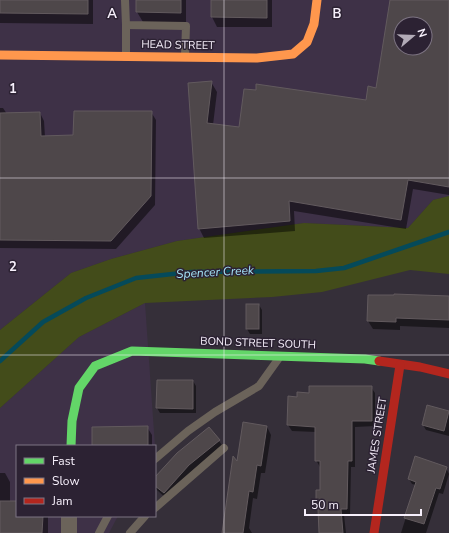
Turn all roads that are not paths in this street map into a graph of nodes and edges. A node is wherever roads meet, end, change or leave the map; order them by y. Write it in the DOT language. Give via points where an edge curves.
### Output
graph roads {
  1 [pos="125,0"];
  2 [pos="317,0"];
  3 [pos="126,25"];
  4 [pos="0,55"];
  5 [pos="126,57"];
  6 [pos="185,57"];
  7 [pos="280,356"];
  8 [pos="400,365"];
  9 [pos="449,374"];
  10 [pos="71,445"];
  11 [pos="224,448"];
  12 [pos="156,458"];
  13 [pos="156,507"];
  14 [pos="69,517"];
  15 [pos="107,517"];
  16 [pos="144,517"];
  17 [pos="69,533"];
  18 [pos="99,533"];
  19 [pos="130,533"];
  20 [pos="374,533"];
  1 -- 3 [label="lane"];
  2 -- 6 [label="street, HEAD STREET" via="314,24 307,42 293,54 257,58"];
  3 -- 5 [label="lane"];
  3 -- 6 [label="lane" via="186,26"];
  4 -- 5 [label="street, HEAD STREET"];
  5 -- 6 [label="street, HEAD STREET"];
  7 -- 8 [label="street, BOND STREET SOUTH" via="365,359"];
  7 -- 10 [label="street, BOND STREET SOUTH" via="132,351 95,366 79,388 72,421"];
  7 -- 12 [label="lane" via="259,386 215,412"];
  8 -- 9 [label="street, BOND STREET SOUTH"];
  8 -- 20 [label="street, JAMES STREET"];
  11 -- 13 [label="lane"];
  14 -- 17 [label="street"];
  15 -- 18 [label="lane"];
  16 -- 19 [label="lane"];
}
